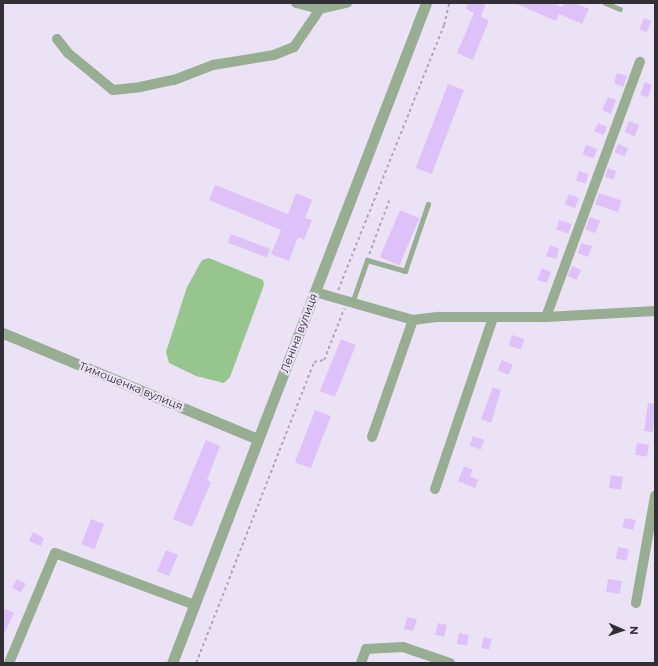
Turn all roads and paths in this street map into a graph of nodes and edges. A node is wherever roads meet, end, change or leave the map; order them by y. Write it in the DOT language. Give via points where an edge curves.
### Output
graph roads {
  1 [pos="296,3"];
  2 [pos="347,3"];
  3 [pos="426,3"];
  4 [pos="449,3"];
  5 [pos="605,3"];
  6 [pos="620,9"];
  7 [pos="320,10"];
  8 [pos="57,39"];
  9 [pos="640,62"];
  10 [pos="390,198"];
  11 [pos="428,204"];
  12 [pos="367,260"];
  13 [pos="315,292"];
  14 [pos="334,298"];
  15 [pos="350,303"];
  16 [pos="655,311"];
  17 [pos="546,317"];
  18 [pos="493,318"];
  19 [pos="413,320"];
  20 [pos="3,333"];
  21 [pos="372,437"];
  22 [pos="258,439"];
  23 [pos="435,489"];
  24 [pos="655,496"];
  25 [pos="636,603"];
  26 [pos="195,605"];
  27 [pos="9,663"];
  28 [pos="172,663"];
  29 [pos="196,663"];
  30 [pos="360,663"];
  31 [pos="450,663"];
  1 -- 7 [label="street"];
  2 -- 7 [label="street"];
  3 -- 13 [label="street, Леніна вулиця"];
  4 -- 14 [label="path" via="444,25"];
  5 -- 6 [label="lane"];
  7 -- 8 [label="street" via="294,46 274,55 213,65 174,80 113,90 68,53"];
  9 -- 17 [label="street"];
  10 -- 12 [label="path"];
  11 -- 12 [label="lane" via="405,271"];
  12 -- 15 [label="lane"];
  13 -- 14 [label="street"];
  13 -- 22 [label="street, Леніна вулиця"];
  14 -- 15 [label="street"];
  15 -- 19 [label="street"];
  15 -- 29 [label="path" via="324,360 314,362"];
  16 -- 17 [label="street"];
  17 -- 18 [label="street"];
  18 -- 19 [label="street" via="439,317"];
  18 -- 23 [label="street"];
  19 -- 21 [label="street"];
  20 -- 22 [label="street, Тимошенка вулиця"];
  22 -- 26 [label="street, Леніна вулиця"];
  24 -- 25 [label="street"];
  26 -- 27 [label="street" via="55,553"];
  26 -- 28 [label="street, Леніна вулиця"];
  30 -- 31 [label="street" via="366,649 403,647"];
}
